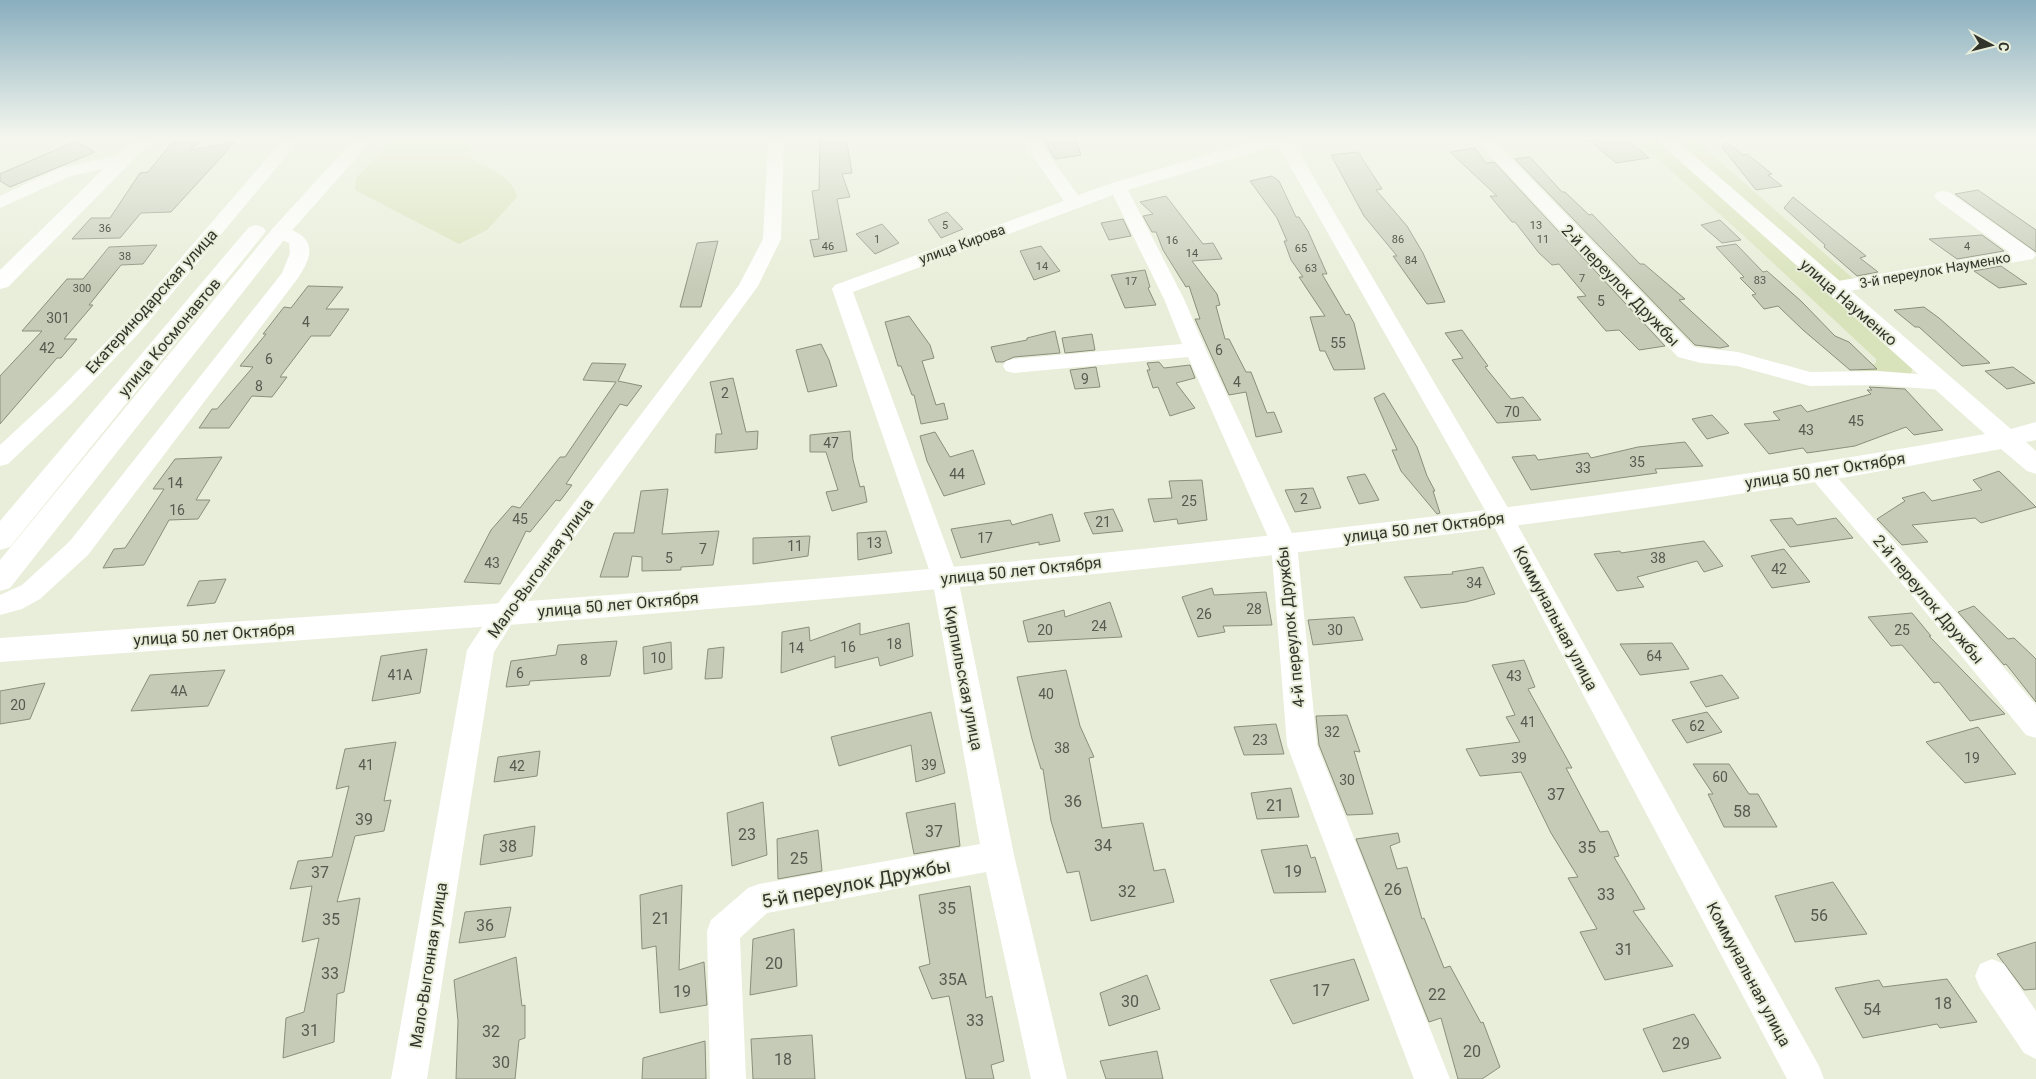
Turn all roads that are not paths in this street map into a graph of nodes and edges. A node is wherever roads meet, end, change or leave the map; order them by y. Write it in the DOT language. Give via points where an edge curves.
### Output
graph roads {
  1 [pos="33,187"];
  2 [pos="95,187"];
  3 [pos="251,187"];
  4 [pos="297,187"];
  5 [pos="320,187"];
  6 [pos="774,187"];
  7 [pos="1063,187"];
  8 [pos="1117,187"];
  9 [pos="1118,187"];
  10 [pos="1310,187"];
  11 [pos="1529,187"];
  12 [pos="1719,187"];
  13 [pos="1943,196"];
  14 [pos="1074,202"];
  15 [pos="0,203"];
  16 [pos="280,232"];
  17 [pos="2,278"];
  18 [pos="842,288"];
  19 [pos="1832,288"];
  20 [pos="1195,350"];
  21 [pos="1014,366"];
  22 [pos="1943,384"];
  23 [pos="2036,431"];
  24 [pos="2007,439"];
  25 [pos="0,458"];
  26 [pos="2036,465"];
  27 [pos="1820,473"];
  28 [pos="1502,519"];
  29 [pos="0,540"];
  30 [pos="1284,544"];
  31 [pos="945,578"];
  32 [pos="0,580"];
  33 [pos="0,605"];
  34 [pos="505,613"];
  35 [pos="0,650"];
  36 [pos="2036,726"];
  37 [pos="998,855"];
  38 [pos="1992,976"];
  39 [pos="2036,1042"];
  40 [pos="410,1079"];
  41 [pos="728,1079"];
  42 [pos="1049,1079"];
  43 [pos="1432,1079"];
  44 [pos="1806,1079"];
  1 -- 15 [label="street"];
  2 -- 17 [label="main road"];
  3 -- 25 [label="street, Екатеринодарская улица" via="133,327"];
  4 -- 29 [label="main road, улица Космонавтов" via="256,232"];
  5 -- 16 [label="main road"];
  6 -- 34 [label="street, Мало-Выгонная улица" via="772,239 748,286"];
  7 -- 14 [label="street"];
  8 -- 14 [label="street, улица Кирова"];
  9 -- 20 [label="street, 4-й переулок Дружбы" via="1174,299"];
  10 -- 28 [label="street, Коммунальная улица"];
  11 -- 22 [label="street, 2-й переулок Дружбы" via="1686,352 1738,359 1810,379 1873,378"];
  12 -- 19 [label="main road, улица Науменко"];
  13 -- 19 [label="street, 3-й переулок Науменко" via="2026,255"];
  14 -- 18 [label="street, улица Кирова"];
  16 -- 32 [label="main road"];
  16 -- 33 [label="street" via="301,242 291,274 79,548 31,592"];
  18 -- 31 [label="street, Кирпильская улица"];
  19 -- 22 [label="main road, улица Науменко"];
  20 -- 21 [label="street"];
  20 -- 30 [label="street, 4-й переулок Дружбы"];
  22 -- 24 [label="main road, улица Науменко"];
  23 -- 24 [label="main road, улица 50 лет Октября"];
  24 -- 26 [label="main road, улица Науменко"];
  24 -- 27 [label="main road, улица 50 лет Октября"];
  27 -- 28 [label="main road, улица 50 лет Октября"];
  27 -- 36 [label="street, 2-й переулок Дружбы"];
  28 -- 30 [label="main road, улица 50 лет Октября"];
  28 -- 44 [label="street, Коммунальная улица"];
  30 -- 31 [label="main road, улица 50 лет Октября"];
  30 -- 43 [label="street, 4-й переулок Дружбы" via="1302,745"];
  31 -- 34 [label="main road, улица 50 лет Октября"];
  31 -- 37 [label="street, Кирпильская улица"];
  34 -- 35 [label="main road, улица 50 лет Октября"];
  34 -- 40 [label="street, Мало-Выгонная улица" via="481,650"];
  37 -- 41 [label="street, 5-й переулок Дружбы" via="759,899 723,931"];
  37 -- 42 [label="street, Кирпильская улица"];
  38 -- 39 [label="street"];
}
